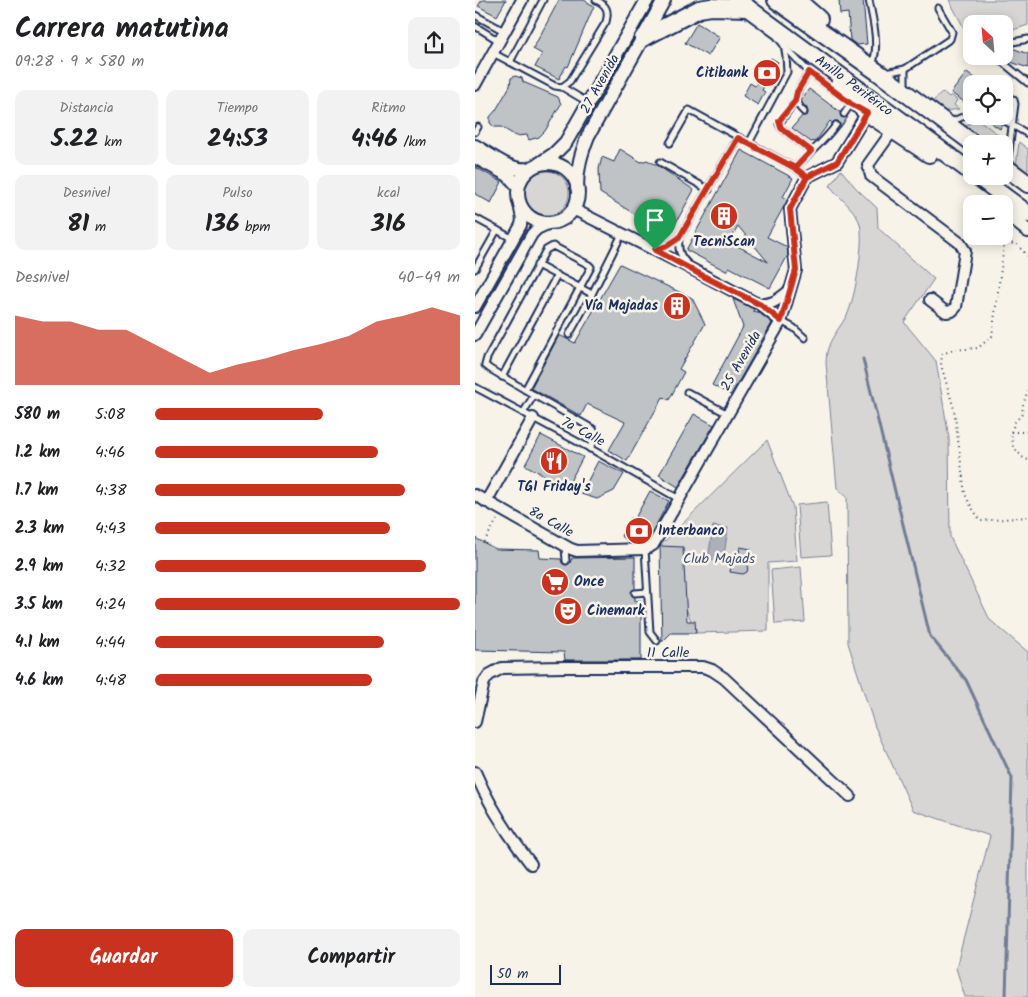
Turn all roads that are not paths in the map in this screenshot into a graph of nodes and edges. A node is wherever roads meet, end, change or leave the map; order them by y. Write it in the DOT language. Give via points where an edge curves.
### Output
graph roads {
  1 [pos="522,0"];
  2 [pos="543,0"];
  3 [pos="647,0"];
  4 [pos="664,0"];
  5 [pos="776,0"];
  6 [pos="797,0"];
  7 [pos="869,0"];
  8 [pos="599,1"];
  9 [pos="742,4"];
  10 [pos="939,8"];
  11 [pos="475,15"];
  12 [pos="764,19"];
  13 [pos="475,26"];
  14 [pos="505,31"];
  15 [pos="643,38"];
  16 [pos="1028,39"];
  17 [pos="499,41"];
  18 [pos="1013,42"];
  19 [pos="839,44"];
  20 [pos="783,45"];
  21 [pos="492,53"];
  22 [pos="510,62"];
  23 [pos="1006,65"];
  24 [pos="814,66"];
  25 [pos="905,69"];
  26 [pos="875,71"];
  27 [pos="1028,83"];
  28 [pos="475,85"];
  29 [pos="562,87"];
  30 [pos="906,93"];
  31 [pos="795,101"];
  32 [pos="1013,101"];
  33 [pos="589,103"];
  34 [pos="851,104"];
  35 [pos="804,112"];
  36 [pos="867,113"];
  37 [pos="1013,113"];
  38 [pos="844,114"];
  39 [pos="963,117"];
  40 [pos="947,124"];
  41 [pos="1013,125"];
  42 [pos="827,126"];
  43 [pos="893,130"];
  44 [pos="1028,134"];
  45 [pos="963,136"];
  46 [pos="738,138"];
  47 [pos="670,143"];
  48 [pos="749,143"];
  49 [pos="475,146"];
  50 [pos="811,151"];
  51 [pos="475,157"];
  52 [pos="660,162"];
  53 [pos="535,166"];
  54 [pos="963,167"];
  55 [pos="795,168"];
  56 [pos="963,169"];
  57 [pos="1013,172"];
  58 [pos="807,177"];
  59 [pos="1026,181"];
  60 [pos="983,185"];
  61 [pos="989,185"];
  62 [pos="518,186"];
  63 [pos="577,188"];
  64 [pos="709,190"];
  65 [pos="992,195"];
  66 [pos="519,204"];
  67 [pos="573,209"];
  68 [pos="1028,214"];
  69 [pos="475,218"];
  70 [pos="1013,219"];
  71 [pos="550,223"];
  72 [pos="497,230"];
  73 [pos="1028,231"];
  74 [pos="622,234"];
  75 [pos="679,238"];
  76 [pos="513,239"];
  77 [pos="655,250"];
  78 [pos="537,265"];
  79 [pos="475,269"];
  80 [pos="694,271"];
  81 [pos="557,275"];
  82 [pos="581,288"];
  83 [pos="790,290"];
  84 [pos="592,294"];
  85 [pos="929,300"];
  86 [pos="761,305"];
  87 [pos="475,307"];
  88 [pos="781,321"];
  89 [pos="475,334"];
  90 [pos="569,336"];
  91 [pos="805,338"];
  92 [pos="503,377"];
  93 [pos="475,388"];
  94 [pos="525,390"];
  95 [pos="687,392"];
  96 [pos="534,395"];
  97 [pos="523,413"];
  98 [pos="726,413"];
  99 [pos="533,418"];
  100 [pos="590,448"];
  101 [pos="475,495"];
  102 [pos="679,499"];
  103 [pos="486,502"];
  104 [pos="565,546"];
  105 [pos="647,548"];
  106 [pos="565,561"];
  107 [pos="647,592"];
  108 [pos="635,593"];
  109 [pos="657,641"];
  110 [pos="475,722"];
  111 [pos="475,772"];
  112 [pos="850,796"];
  113 [pos="531,864"];
  1 -- 14 [label="street"];
  2 -- 22 [label="lane"];
  3 -- 33 [label="street, 27 Avenida"];
  4 -- 15 [label="street, 27 Avenida"];
  5 -- 19 [label="highway, Anillo Periférico"];
  6 -- 19 [label="highway" via="831,30"];
  7 -- 26 [label="lane" via="876,51"];
  8 -- 29 [label="lane" via="609,13 606,22 570,81"];
  9 -- 12 [label="highway, Anillo Periférico"];
  9 -- 15 [label="highway" via="699,9"];
  10 -- 25 [label="lane" via="952,35 947,42"];
  11 -- 14 [label="lane"];
  12 -- 20 [label="lane"];
  12 -- 24 [label="highway, Anillo Periférico"];
  13 -- 17 [label="lane"];
  14 -- 17 [label="street"];
  15 -- 63 [label="street, 27 Avenida" via="588,136 579,158"];
  16 -- 18 [label="lane"];
  17 -- 21 [label="street"];
  19 -- 26 [label="highway, Anillo Periférico"];
  20 -- 24 [label="lane"];
  20 -- 48 [label="lane" via="787,72"];
  21 -- 22 [label="lane"];
  21 -- 28 [label="street"];
  22 -- 29 [label="lane"];
  23 -- 27 [label="lane"];
  24 -- 31 [label="lane" via="797,92"];
  24 -- 34 [label="lane"];
  24 -- 36 [label="highway" via="825,71"];
  24 -- 54 [label="highway, Anillo Periférico"];
  25 -- 26 [label="lane"];
  25 -- 30 [label="lane"];
  26 -- 30 [label="highway, Anillo Periférico"];
  29 -- 33 [label="lane"];
  30 -- 40 [label="highway, Anillo Periférico"];
  31 -- 35 [label="lane"];
  31 -- 50 [label="lane" via="779,124"];
  32 -- 37 [label="lane"];
  33 -- 53 [label="street, 27 Avenida" via="566,142"];
  34 -- 36 [label="lane"];
  34 -- 38 [label="lane"];
  36 -- 43 [label="highway"];
  36 -- 58 [label="street" via="837,162"];
  39 -- 40 [label="lane"];
  40 -- 45 [label="highway, Anillo Periférico"];
  41 -- 44 [label="lane"];
  42 -- 50 [label="lane" via="834,128"];
  43 -- 56 [label="highway" via="933,156"];
  43 -- 85 [label="street" via="868,165 868,171 960,243 965,251 956,307 945,312"];
  46 -- 47 [label="lane" via="689,110"];
  46 -- 48 [label="lane"];
  46 -- 64 [label="lane"];
  48 -- 55 [label="lane"];
  49 -- 53 [label="street" via="510,166 523,170"];
  50 -- 55 [label="lane"];
  51 -- 62 [label="street" via="508,176"];
  52 -- 64 [label="lane"];
  53 -- 62 [label="street" via="524,175"];
  53 -- 63 [label="street" via="555,164 564,168 574,178"];
  55 -- 58 [label="lane"];
  57 -- 59 [label="highway"];
  58 -- 83 [label="street, 25 Avenida" via="790,209 796,270"];
  60 -- 65 [label="street, Anillo Periférico"];
  61 -- 68 [label="highway, Anillo Periférico"];
  62 -- 66 [label="street"];
  63 -- 67 [label="street"];
  64 -- 75 [label="lane"];
  66 -- 71 [label="street" via="530,217"];
  66 -- 76 [label="street" via="522,219"];
  67 -- 71 [label="street" via="561,220"];
  67 -- 74 [label="street"];
  69 -- 72 [label="lane"];
  70 -- 73 [label="street"];
  71 -- 89 [label="street" via="532,234"];
  72 -- 76 [label="lane"];
  72 -- 79 [label="lane"];
  74 -- 77 [label="street"];
  74 -- 84 [label="lane"];
  75 -- 77 [label="lane"];
  75 -- 80 [label="lane" via="681,256"];
  76 -- 87 [label="street"];
  77 -- 80 [label="street"];
  78 -- 81 [label="lane"];
  78 -- 82 [label="lane" via="546,250 553,246 582,261 591,267"];
  78 -- 92 [label="lane" via="487,358 485,365"];
  80 -- 86 [label="street"];
  81 -- 82 [label="lane"];
  81 -- 92 [label="lane"];
  82 -- 84 [label="lane"];
  82 -- 94 [label="lane"];
  83 -- 86 [label="street" via="779,300"];
  83 -- 88 [label="street, 25 Avenida"];
  84 -- 90 [label="lane"];
  86 -- 88 [label="street"];
  88 -- 91 [label="lane"];
  88 -- 98 [label="street, 25 Avenida"];
  92 -- 94 [label="lane"];
  93 -- 97 [label="lane, 7a Calle"];
  94 -- 96 [label="lane"];
  95 -- 98 [label="lane"];
  96 -- 97 [label="lane"];
  96 -- 100 [label="lane" via="593,430 596,434"];
  97 -- 99 [label="lane, 7a Calle"];
  98 -- 102 [label="street, 25 Avenida"];
  99 -- 100 [label="lane, 7a Calle"];
  99 -- 103 [label="street"];
  100 -- 102 [label="lane, 7a Calle"];
  101 -- 103 [label="street, 8a Calle"];
  102 -- 105 [label="street, 25 Avenida" via="656,541"];
  103 -- 104 [label="street, 8a Calle"];
  104 -- 105 [label="street, 8a Calle" via="577,551"];
  104 -- 106 [label="lane"];
  105 -- 107 [label="lane"];
  107 -- 108 [label="lane"];
  107 -- 109 [label="lane" via="650,632"];
  110 -- 112 [label="street, 11 Calle" via="486,679 502,668 703,668 724,678"];
  111 -- 113 [label="street" via="497,815"];
}
